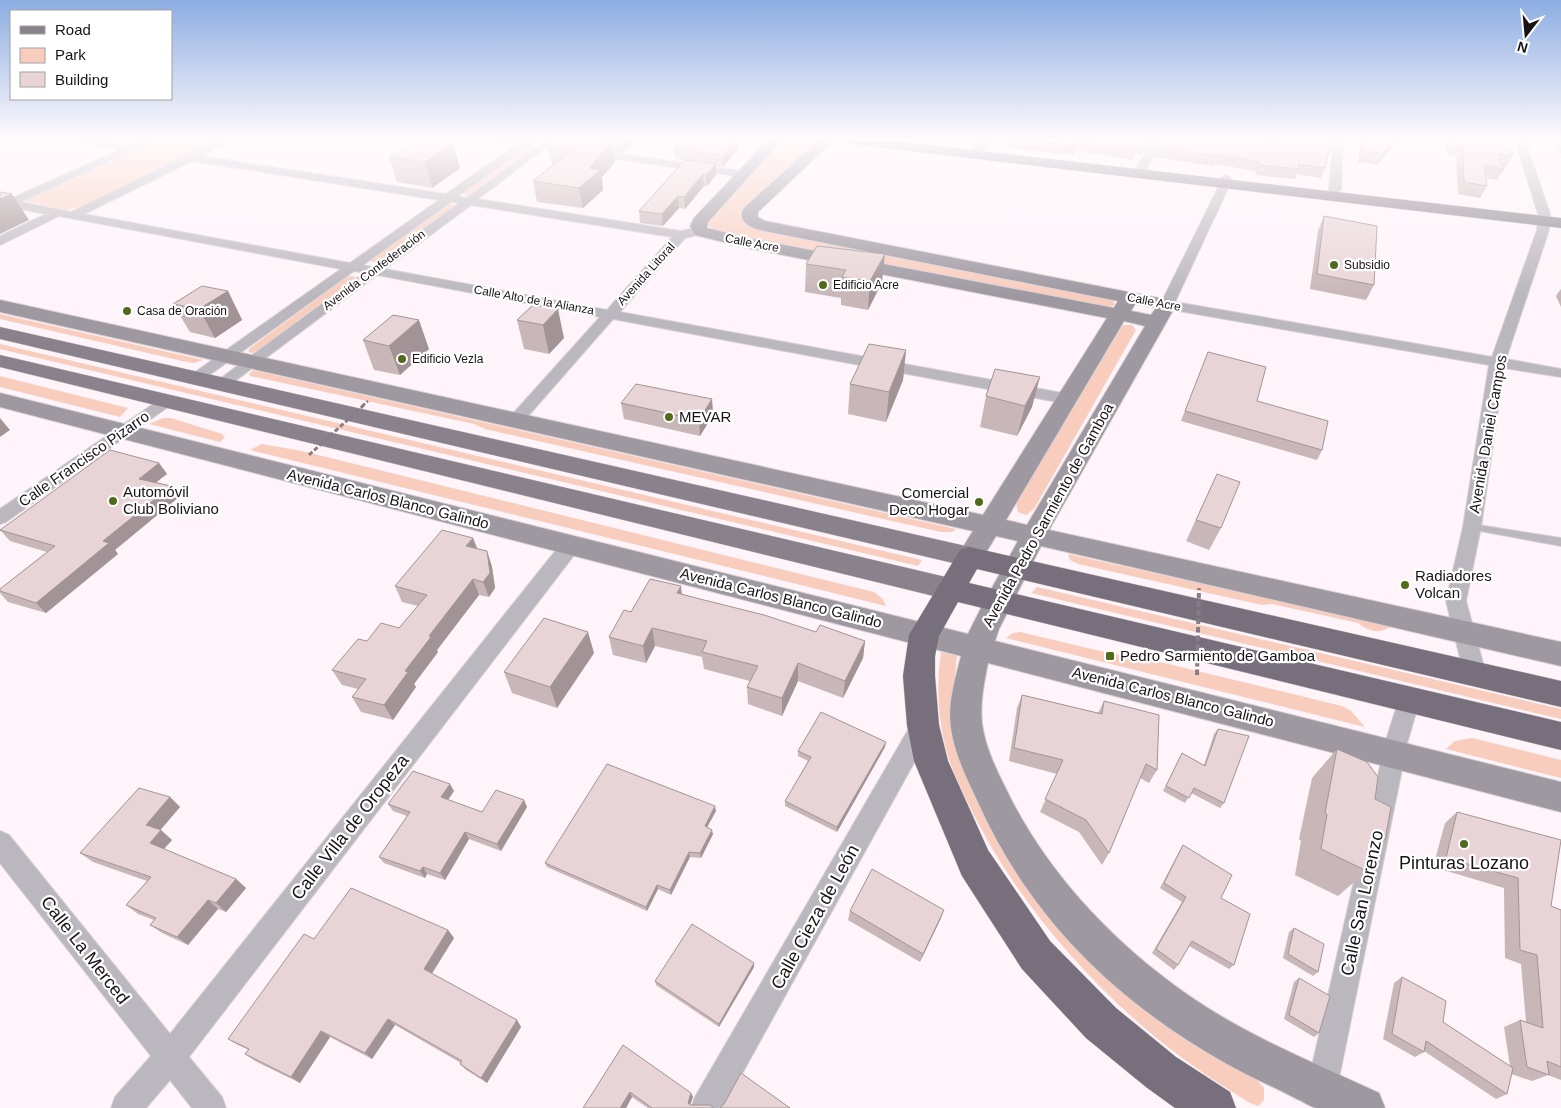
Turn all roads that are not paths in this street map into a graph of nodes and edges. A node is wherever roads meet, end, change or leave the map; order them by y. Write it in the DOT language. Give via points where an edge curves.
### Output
graph roads {
  1 [pos="30,192"];
  2 [pos="119,192"];
  3 [pos="407,192"];
  4 [pos="455,192"];
  5 [pos="481,192"];
  6 [pos="727,192"];
  7 [pos="771,192"];
  8 [pos="1221,192"];
  9 [pos="1321,192"];
  10 [pos="1347,192"];
  11 [pos="1542,192"];
  12 [pos="446,198"];
  13 [pos="468,201"];
  14 [pos="4,203"];
  15 [pos="57,213"];
  16 [pos="70,216"];
  17 [pos="1553,218"];
  18 [pos="701,231"];
  19 [pos="681,235"];
  20 [pos="0,241"];
  21 [pos="351,266"];
  22 [pos="373,270"];
  23 [pos="0,306"];
  24 [pos="1124,306"];
  25 [pos="1162,313"];
  26 [pos="611,314"];
  27 [pos="0,334"];
  28 [pos="227,356"];
  29 [pos="0,361"];
  30 [pos="252,362"];
  31 [pos="1497,363"];
  32 [pos="1561,373"];
  33 [pos="196,378"];
  34 [pos="222,384"];
  35 [pos="0,400"];
  36 [pos="1068,400"];
  37 [pos="167,401"];
  38 [pos="516,420"];
  39 [pos="123,432"];
  40 [pos="0,518"];
  41 [pos="988,525"];
  42 [pos="1472,527"];
  43 [pos="1033,535"];
  44 [pos="1561,542"];
  45 [pos="571,545"];
  46 [pos="970,557"];
  47 [pos="1016,567"];
  48 [pos="950,589"];
  49 [pos="999,601"];
  50 [pos="1464,632"];
  51 [pos="924,635"];
  52 [pos="977,648"];
  53 [pos="1561,654"];
  54 [pos="1475,674"];
  55 [pos="1561,694"];
  56 [pos="1409,699"];
  57 [pos="922,725"];
  58 [pos="1561,736"];
  59 [pos="1395,754"];
  60 [pos="1561,796"];
  61 [pos="0,843"];
  62 [pos="170,1057"];
  63 [pos="1319,1098"];
  64 [pos="126,1108"];
  65 [pos="211,1108"];
  66 [pos="706,1108"];
  67 [pos="1214,1108"];
  68 [pos="1364,1108"];
  1 -- 14 [label="street"];
  2 -- 16 [label="street"];
  3 -- 12 [label="street"];
  4 -- 12 [label="street, Avenida Confederación"];
  5 -- 13 [label="street, Avenida Confederación"];
  6 -- 18 [label="street" via="700,221"];
  7 -- 24 [label="street, Calle Acre" via="750,211 750,219 760,225"];
  8 -- 25 [label="street, Avenida Pedro Sarmiento de Gamboa"];
  9 -- 17 [label="main road"];
  10 -- 17 [label="main road"];
  11 -- 17 [label="street"];
  12 -- 13 [label="street"];
  12 -- 21 [label="street, Avenida Confederación"];
  13 -- 19 [label="street"];
  13 -- 22 [label="street, Avenida Confederación"];
  14 -- 15 [label="street, Calle Alto de la Alianza"];
  15 -- 16 [label="street, Calle Alto de la Alianza"];
  15 -- 20 [label="street"];
  16 -- 21 [label="street, Calle Alto de la Alianza"];
  17 -- 31 [label="street, Avenida Daniel Campos" via="1543,230"];
  18 -- 19 [label="street, Avenida Litoral"];
  18 -- 24 [label="street, Calle Acre" via="747,243"];
  19 -- 26 [label="street, Avenida Litoral"];
  21 -- 22 [label="street, Calle Alto de la Alianza"];
  21 -- 28 [label="street, Avenida Confederación"];
  22 -- 26 [label="street, Calle Alto de la Alianza"];
  22 -- 30 [label="street, Avenida Confederación"];
  23 -- 28 [label="street"];
  24 -- 25 [label="street, Calle Acre"];
  24 -- 36 [label="street"];
  25 -- 31 [label="street, Calle Acre"];
  25 -- 43 [label="street, Avenida Pedro Sarmiento de Gamboa"];
  26 -- 36 [label="street, Calle Alto de la Alianza"];
  26 -- 38 [label="street, Avenida Litoral"];
  27 -- 33 [label="main road"];
  28 -- 30 [label="street"];
  28 -- 33 [label="street, Avenida Confederación"];
  29 -- 37 [label="main road"];
  30 -- 34 [label="street, Avenida Confederación"];
  30 -- 38 [label="street"];
  31 -- 32 [label="street, Calle Acre"];
  31 -- 42 [label="street, Avenida Daniel Campos"];
  33 -- 34 [label="main road"];
  34 -- 46 [label="main road"];
  35 -- 39 [label="street, Avenida Carlos Blanco Galindo"];
  36 -- 41 [label="street"];
  37 -- 39 [label="street, Calle Francisco Pizarro"];
  37 -- 48 [label="main road"];
  38 -- 41 [label="street"];
  39 -- 40 [label="street, Calle Francisco Pizarro"];
  39 -- 45 [label="street, Avenida Carlos Blanco Galindo"];
  41 -- 43 [label="street"];
  41 -- 46 [label="street"];
  42 -- 44 [label="lane"];
  42 -- 50 [label="street, Avenida Daniel Campos" via="1456,602"];
  43 -- 47 [label="street, Avenida Pedro Sarmiento de Gamboa"];
  43 -- 50 [label="street"];
  45 -- 51 [label="street, Avenida Carlos Blanco Galindo"];
  45 -- 62 [label="street, Calle Villa de Oropeza"];
  46 -- 47 [label="highway"];
  46 -- 48 [label="highway"];
  47 -- 49 [label="street, Avenida Pedro Sarmiento de Gamboa"];
  47 -- 54 [label="highway"];
  48 -- 49 [label="highway"];
  48 -- 51 [label="highway"];
  49 -- 52 [label="street, Avenida Pedro Sarmiento de Gamboa"];
  49 -- 56 [label="highway"];
  50 -- 53 [label="street"];
  50 -- 54 [label="street, Avenida Daniel Campos"];
  51 -- 52 [label="street, Avenida Carlos Blanco Galindo"];
  51 -- 57 [label="highway" via="919,676"];
  52 -- 59 [label="street, Avenida Carlos Blanco Galindo"];
  52 -- 63 [label="street, Avenida Pedro Sarmiento de Gamboa" via="966,717 976,760 996,808 1021,851 1050,890 1114,961 1174,1009"];
  54 -- 55 [label="highway"];
  56 -- 58 [label="highway"];
  56 -- 59 [label="street, Calle San Lorenzo"];
  57 -- 66 [label="street, Calle Cieza de León"];
  57 -- 67 [label="highway" via="931,761 975,863 1036,955 1101,1023"];
  59 -- 60 [label="street, Avenida Carlos Blanco Galindo"];
  59 -- 63 [label="street, Calle San Lorenzo"];
  61 -- 62 [label="street, Calle La Merced"];
  62 -- 64 [label="street, Calle Villa de Oropeza"];
  62 -- 65 [label="street"];
  63 -- 68 [label="street, Avenida Pedro Sarmiento de Gamboa"];
}
